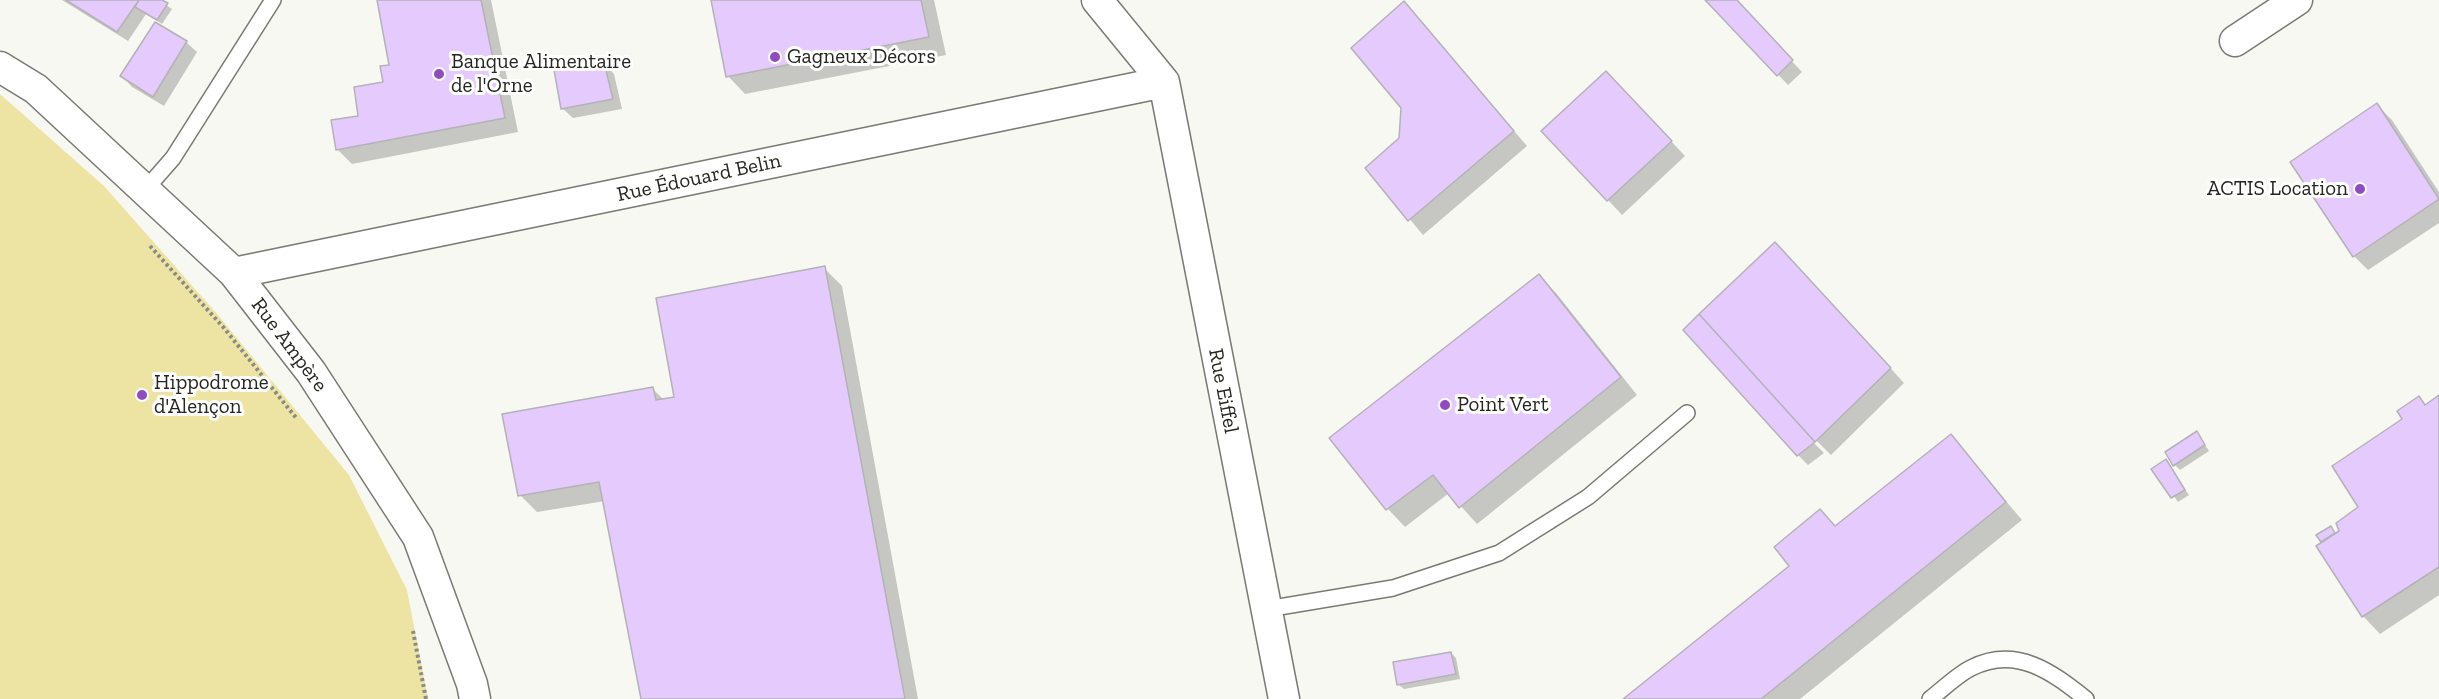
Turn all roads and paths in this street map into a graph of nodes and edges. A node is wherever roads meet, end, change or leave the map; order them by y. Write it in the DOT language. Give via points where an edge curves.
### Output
graph roads {
  1 [pos="273,0"];
  2 [pos="1097,0"];
  3 [pos="2297,0"];
  4 [pos="2235,41"];
  5 [pos="0,67"];
  6 [pos="1164,82"];
  7 [pos="145,190"];
  8 [pos="147,243"];
  9 [pos="234,273"];
  10 [pos="1688,413"];
  11 [pos="302,425"];
  12 [pos="1267,609"];
  13 [pos="411,620"];
  14 [pos="426,699"];
  15 [pos="475,699"];
  16 [pos="1284,699"];
  17 [pos="1930,699"];
  18 [pos="2086,699"];
  1 -- 7 [label="lane" via="173,158"];
  2 -- 6 [label="street"];
  3 -- 4 [label="street"];
  5 -- 7 [label="street, Rue Ampère" via="36,89"];
  6 -- 9 [label="street, Rue Édouard Belin"];
  6 -- 12 [label="street, Rue Eiffel"];
  7 -- 9 [label="street, Rue Ampère"];
  8 -- 11 [label="path, Rue Ampère" via="224,328"];
  9 -- 15 [label="street, Rue Ampère" via="311,372 418,537"];
  10 -- 12 [label="lane" via="1588,497 1499,553 1392,588"];
  12 -- 16 [label="street, Rue Eiffel"];
  13 -- 14 [label="path"];
  17 -- 18 [label="lane" via="1971,668 2000,660 2032,662"];
}
